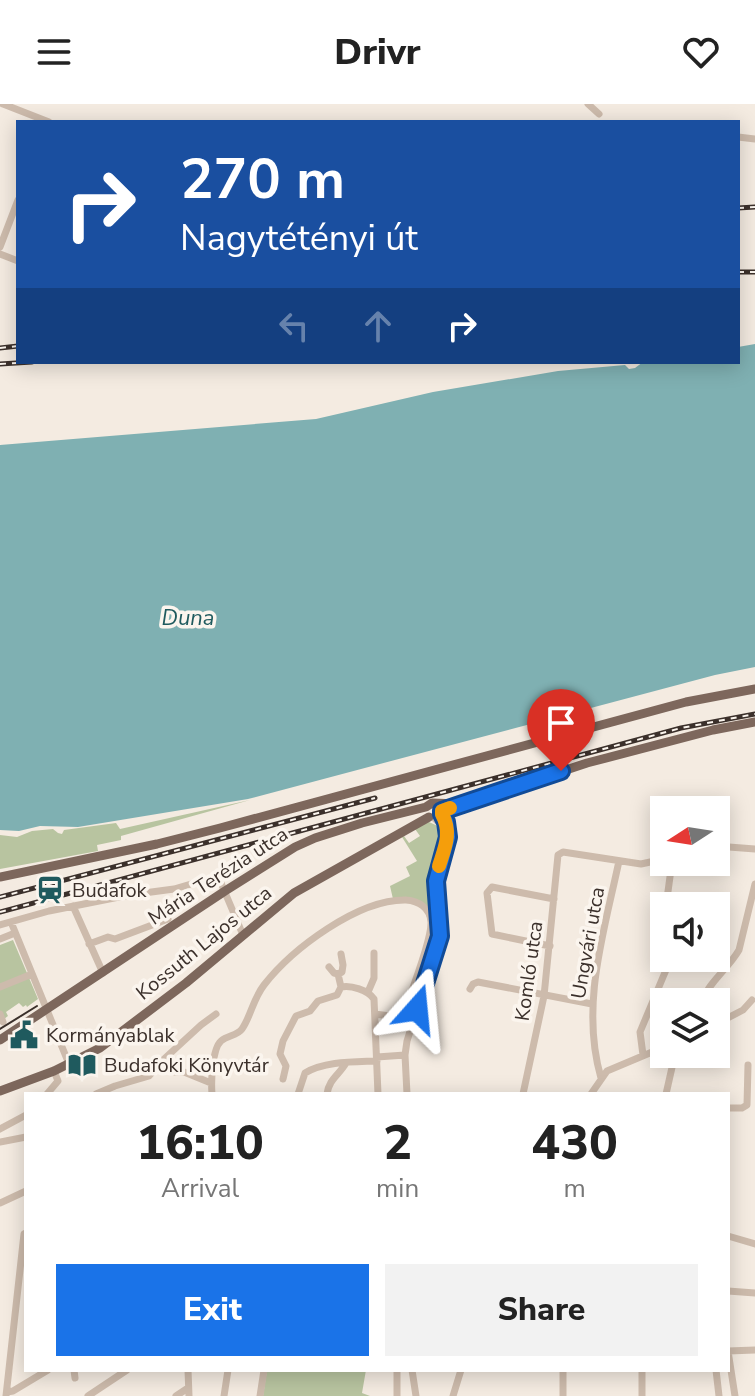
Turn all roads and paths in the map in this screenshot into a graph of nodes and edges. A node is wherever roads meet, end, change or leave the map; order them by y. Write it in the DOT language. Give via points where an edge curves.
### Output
graph roads {
  1 [pos="3,104"];
  2 [pos="588,104"];
  3 [pos="599,114"];
  4 [pos="43,120"];
  5 [pos="16,205"];
  6 [pos="0,247"];
  7 [pos="755,689"];
  8 [pos="755,722"];
  9 [pos="434,812"];
  10 [pos="730,847"];
  11 [pos="755,849"];
  12 [pos="619,861"];
  13 [pos="650,862"];
  14 [pos="0,877"];
  15 [pos="755,884"];
  16 [pos="225,891"];
  17 [pos="554,899"];
  18 [pos="73,906"];
  19 [pos="168,919"];
  20 [pos="11,922"];
  21 [pos="0,925"];
  22 [pos="15,933"];
  23 [pos="243,935"];
  24 [pos="0,939"];
  25 [pos="89,944"];
  26 [pos="550,946"];
  27 [pos="374,953"];
  28 [pos="341,954"];
  29 [pos="329,967"];
  30 [pos="665,972"];
  31 [pos="103,973"];
  32 [pos="32,974"];
  33 [pos="338,974"];
  34 [pos="0,987"];
  35 [pos="341,987"];
  36 [pos="708,988"];
  37 [pos="412,989"];
  38 [pos="470,989"];
  39 [pos="368,992"];
  40 [pos="422,992"];
  41 [pos="544,996"];
  42 [pos="752,1000"];
  43 [pos="592,1004"];
  44 [pos="47,1010"];
  45 [pos="216,1014"];
  46 [pos="375,1014"];
  47 [pos="730,1017"];
  48 [pos="0,1040"];
  49 [pos="650,1052"];
  50 [pos="405,1055"];
  51 [pos="643,1055"];
  52 [pos="67,1059"];
  53 [pos="377,1059"];
  54 [pos="346,1063"];
  55 [pos="748,1065"];
  56 [pos="672,1068"];
  57 [pos="54,1071"];
  58 [pos="175,1072"];
  59 [pos="601,1078"];
  60 [pos="283,1079"];
  61 [pos="211,1083"];
  62 [pos="0,1091"];
  63 [pos="49,1092"];
  64 [pos="101,1092"];
  65 [pos="212,1092"];
  66 [pos="299,1092"];
  67 [pos="328,1092"];
  68 [pos="378,1092"];
  69 [pos="407,1092"];
  70 [pos="523,1092"];
  71 [pos="592,1092"];
  72 [pos="666,1092"];
  73 [pos="730,1108"];
  74 [pos="24,1116"];
  75 [pos="0,1129"];
  76 [pos="24,1137"];
  77 [pos="0,1142"];
  78 [pos="24,1192"];
  79 [pos="0,1203"];
  80 [pos="730,1237"];
  81 [pos="24,1242"];
  82 [pos="755,1244"];
  83 [pos="730,1291"];
  84 [pos="755,1293"];
  85 [pos="24,1308"];
  86 [pos="16,1311"];
  87 [pos="755,1350"];
  88 [pos="730,1351"];
  89 [pos="730,1364"];
  90 [pos="45,1372"];
  91 [pos="124,1372"];
  92 [pos="228,1372"];
  93 [pos="264,1372"];
  94 [pos="397,1372"];
  95 [pos="412,1372"];
  96 [pos="460,1372"];
  97 [pos="563,1372"];
  98 [pos="642,1372"];
  99 [pos="716,1372"];
  100 [pos="188,1392"];
  101 [pos="7,1394"];
  102 [pos="88,1396"];
  103 [pos="176,1396"];
  104 [pos="224,1396"];
  105 [pos="260,1396"];
  106 [pos="397,1396"];
  107 [pos="416,1396"];
  108 [pos="453,1396"];
  109 [pos="563,1396"];
  110 [pos="642,1396"];
  111 [pos="719,1396"];
  112 [pos="735,1396"];
  1 -- 4 [label="street"];
  2 -- 3 [label="street"];
  5 -- 6 [label="street"];
  7 -- 14 [label="main road" via="686,702 157,844"];
  8 -- 9 [label="main road" via="587,763"];
  9 -- 16 [label="main road, Mária Terézia utca" via="407,812 304,842"];
  9 -- 23 [label="main road, Kossuth Lajos utca" via="306,886"];
  9 -- 40 [label="street" via="448,830 436,881 440,936"];
  10 -- 11 [label="street"];
  12 -- 13 [label="street"];
  12 -- 17 [label="street, Komló utca" via="560,853"];
  12 -- 43 [label="street, Ungvári utca"];
  15 -- 36 [label="street" via="739,950"];
  16 -- 18 [label="street" via="212,877"];
  16 -- 23 [label="street"];
  16 -- 31 [label="main road, Mária Terézia utca"];
  17 -- 26 [label="street, Komló utca"];
  17 -- 26 [label="street" via="492,887 487,893 492,934"];
  18 -- 20 [label="street"];
  18 -- 25 [label="street"];
  19 -- 25 [label="street"];
  20 -- 21 [label="street"];
  20 -- 22 [label="street"];
  22 -- 24 [label="street"];
  22 -- 32 [label="street"];
  23 -- 52 [label="main road, Kossuth Lajos utca" via="115,1038 89,1054"];
  25 -- 31 [label="street"];
  26 -- 41 [label="street, Komló utca"];
  27 -- 39 [label="street"];
  28 -- 33 [label="street"];
  29 -- 33 [label="street"];
  30 -- 51 [label="street" via="640,1032"];
  31 -- 44 [label="main road, Mária Terézia utca"];
  32 -- 34 [label="street"];
  32 -- 44 [label="street"];
  33 -- 35 [label="street"];
  35 -- 39 [label="street"];
  35 -- 60 [label="street" via="337,995 296,1016 280,1054 286,1066"];
  37 -- 40 [label="street"];
  37 -- 46 [label="street" via="403,1015"];
  37 -- 61 [label="street" via="431,918 418,902 379,903 307,943 264,985 241,1031 218,1046"];
  38 -- 41 [label="street" via="478,982"];
  39 -- 46 [label="street"];
  40 -- 50 [label="street"];
  41 -- 43 [label="street"];
  41 -- 70 [label="street, Komló utca"];
  42 -- 47 [label="street"];
  43 -- 59 [label="street, Ungvári utca"];
  44 -- 48 [label="main road, Mária Terézia utca"];
  44 -- 52 [label="street"];
  45 -- 64 [label="street" via="149,1076"];
  46 -- 53 [label="street"];
  49 -- 51 [label="street"];
  50 -- 53 [label="street"];
  50 -- 69 [label="street"];
  51 -- 59 [label="street"];
  52 -- 57 [label="main road, Kossuth Lajos utca"];
  53 -- 54 [label="street"];
  53 -- 68 [label="street"];
  54 -- 66 [label="street" via="308,1070"];
  54 -- 67 [label="street"];
  55 -- 73 [label="street" via="748,1102"];
  56 -- 72 [label="street"];
  57 -- 62 [label="main road, Kossuth Lajos utca"];
  57 -- 63 [label="street" via="58,1081"];
  58 -- 61 [label="street"];
  59 -- 71 [label="street"];
  61 -- 65 [label="street"];
  74 -- 75 [label="street"];
  76 -- 77 [label="street"];
  78 -- 79 [label="street"];
  80 -- 82 [label="street"];
  81 -- 86 [label="street"];
  83 -- 84 [label="street"];
  85 -- 86 [label="street"];
  86 -- 101 [label="street"];
  87 -- 88 [label="street"];
  89 -- 112 [label="street"];
  90 -- 101 [label="street"];
  91 -- 102 [label="street"];
  92 -- 104 [label="street"];
  93 -- 105 [label="street"];
  94 -- 106 [label="street"];
  95 -- 107 [label="street"];
  96 -- 108 [label="street"];
  97 -- 109 [label="street"];
  98 -- 110 [label="street"];
  99 -- 111 [label="street"];
  100 -- 103 [label="street"];
}
